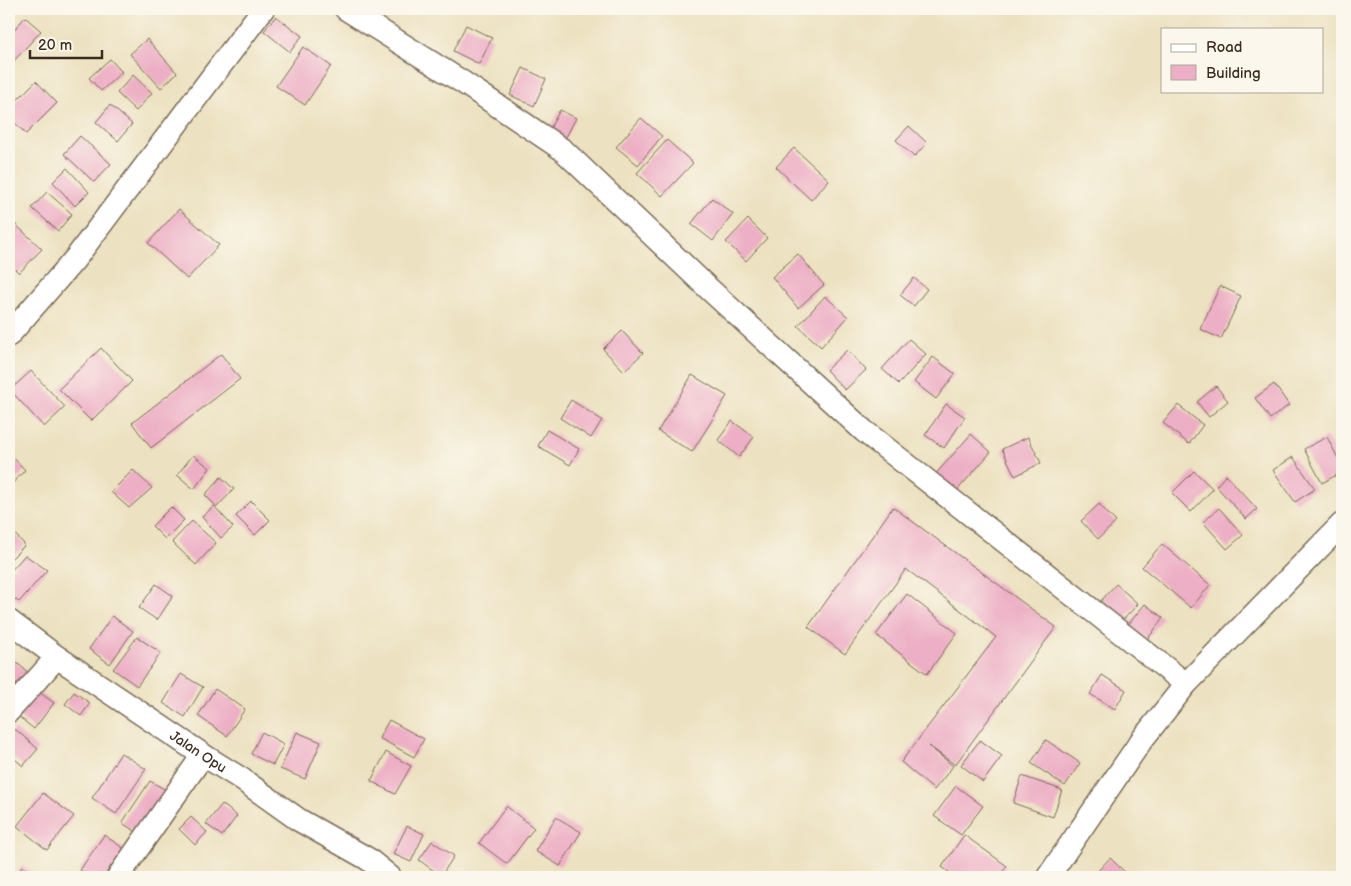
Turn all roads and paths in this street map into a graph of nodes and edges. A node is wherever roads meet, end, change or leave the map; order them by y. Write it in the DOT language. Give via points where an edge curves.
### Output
graph roads {
  1 [pos="263,9"];
  2 [pos="346,9"];
  3 [pos="9,336"];
  4 [pos="1342,524"];
  5 [pos="9,621"];
  6 [pos="57,657"];
  7 [pos="1186,684"];
  8 [pos="9,711"];
  9 [pos="203,755"];
  10 [pos="118,877"];
  11 [pos="390,877"];
  12 [pos="1048,877"];
  1 -- 3 [label="street" via="76,259"];
  2 -- 7 [label="street" via="563,150 864,431"];
  4 -- 7 [label="street"];
  5 -- 6 [label="street, Jalan Opu"];
  6 -- 8 [label="street"];
  6 -- 9 [label="street, Jalan Opu"];
  7 -- 12 [label="street" via="1141,741"];
  9 -- 10 [label="street"];
  9 -- 11 [label="street, Jalan Opu" via="299,820 368,859"];
}
